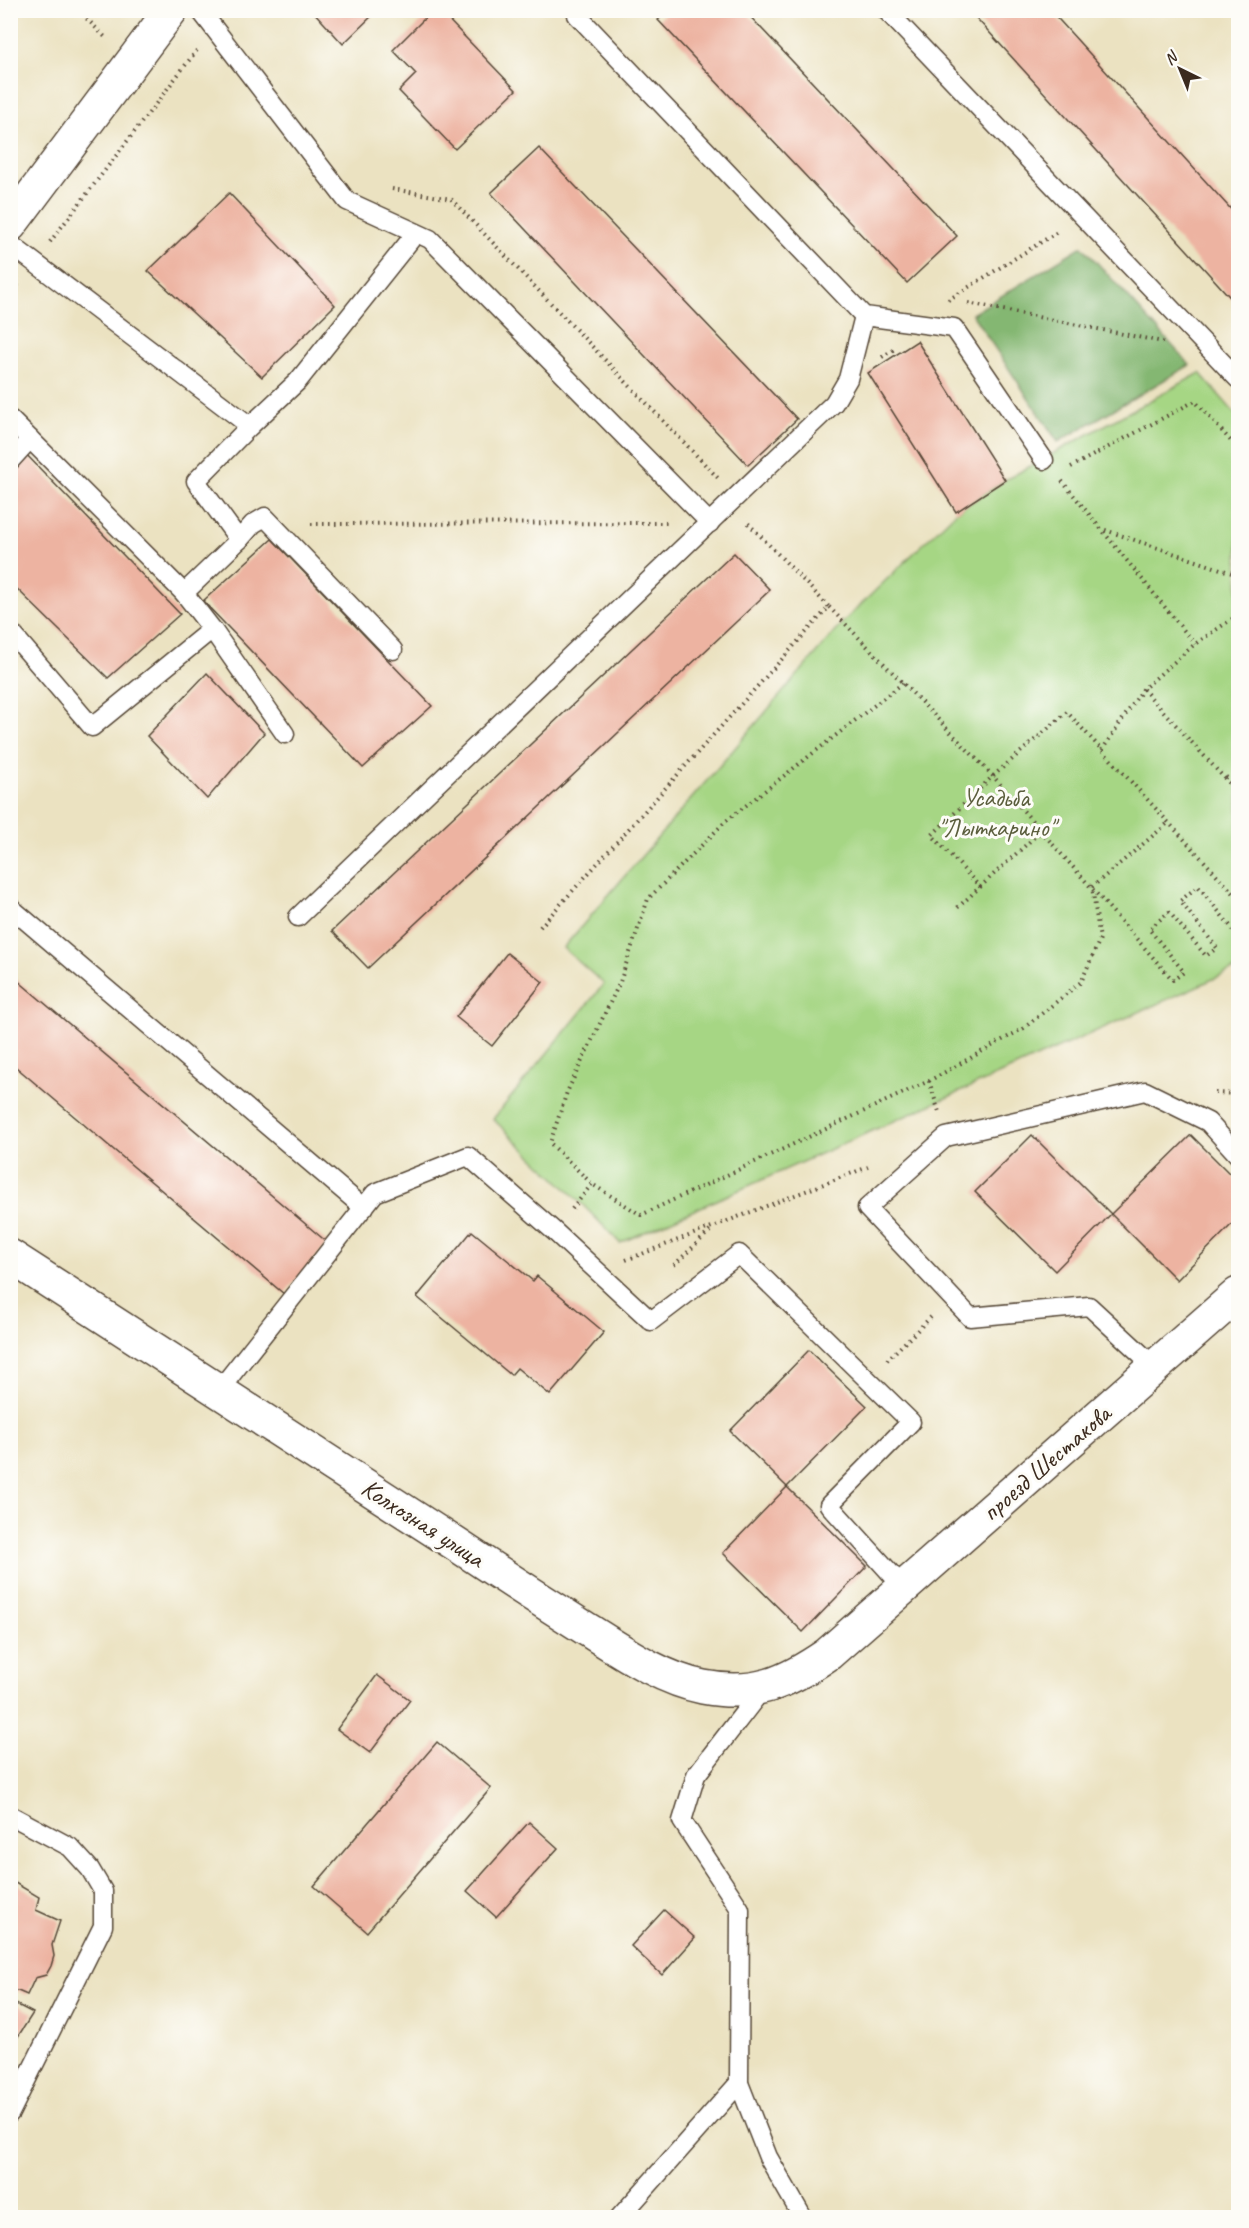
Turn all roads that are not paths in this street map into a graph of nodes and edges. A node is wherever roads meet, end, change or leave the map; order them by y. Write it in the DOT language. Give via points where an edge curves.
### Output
graph roads {
  1 [pos="171,10"];
  2 [pos="200,10"];
  3 [pos="582,10"];
  4 [pos="886,10"];
  5 [pos="10,225"];
  6 [pos="416,233"];
  7 [pos="10,244"];
  8 [pos="864,316"];
  9 [pos="1239,379"];
  10 [pos="10,419"];
  11 [pos="250,426"];
  12 [pos="30,439"];
  13 [pos="1044,460"];
  14 [pos="10,461"];
  15 [pos="710,523"];
  16 [pos="238,540"];
  17 [pos="184,593"];
  18 [pos="212,629"];
  19 [pos="10,631"];
  20 [pos="393,650"];
  21 [pos="285,734"];
  22 [pos="10,907"];
  23 [pos="298,917"];
  24 [pos="1239,1155"];
  25 [pos="364,1208"];
  26 [pos="10,1256"];
  27 [pos="1239,1294"];
  28 [pos="1155,1367"];
  29 [pos="220,1389"];
  30 [pos="904,1588"];
  31 [pos="852,1633"];
  32 [pos="764,1687"];
  33 [pos="10,1815"];
  34 [pos="739,2083"];
  35 [pos="10,2113"];
  36 [pos="619,2217"];
  37 [pos="803,2217"];
  1 -- 5 [label="street"];
  2 -- 6 [label="lane" via="347,201"];
  3 -- 8 [label="lane" via="577,15"];
  4 -- 9 [label="lane"];
  6 -- 11 [label="lane" via="298,381"];
  6 -- 15 [label="lane" via="430,239"];
  7 -- 11 [label="lane"];
  8 -- 13 [label="lane" via="954,328"];
  8 -- 15 [label="lane" via="848,379 834,403"];
  10 -- 12 [label="lane"];
  11 -- 16 [label="lane" via="195,480"];
  12 -- 14 [label="lane"];
  12 -- 17 [label="lane"];
  15 -- 23 [label="lane"];
  16 -- 17 [label="lane"];
  16 -- 20 [label="lane" via="265,517"];
  17 -- 18 [label="lane"];
  18 -- 19 [label="lane" via="92,727"];
  18 -- 21 [label="lane"];
  22 -- 25 [label="lane"];
  24 -- 28 [label="lane" via="1208,1122 1145,1091 946,1137 867,1208 970,1317 1089,1306"];
  25 -- 29 [label="lane"];
  25 -- 30 [label="lane" via="375,1193 468,1156 651,1321 739,1254 911,1422 829,1505"];
  26 -- 29 [label="street, Колхозная улица"];
  27 -- 28 [label="street, проезд Шестакова"];
  28 -- 30 [label="street, проезд Шестакова"];
  29 -- 32 [label="street, Колхозная улица" via="626,1654 702,1686 732,1691"];
  30 -- 31 [label="street, проезд Шестакова"];
  31 -- 32 [label="street, Колхозная улица" via="797,1675"];
  32 -- 34 [label="lane" via="696,1775 682,1821 740,1909"];
  33 -- 35 [label="lane" via="70,1847 103,1891 103,1926"];
  34 -- 36 [label="lane"];
  34 -- 37 [label="lane" via="768,2157"];
}
